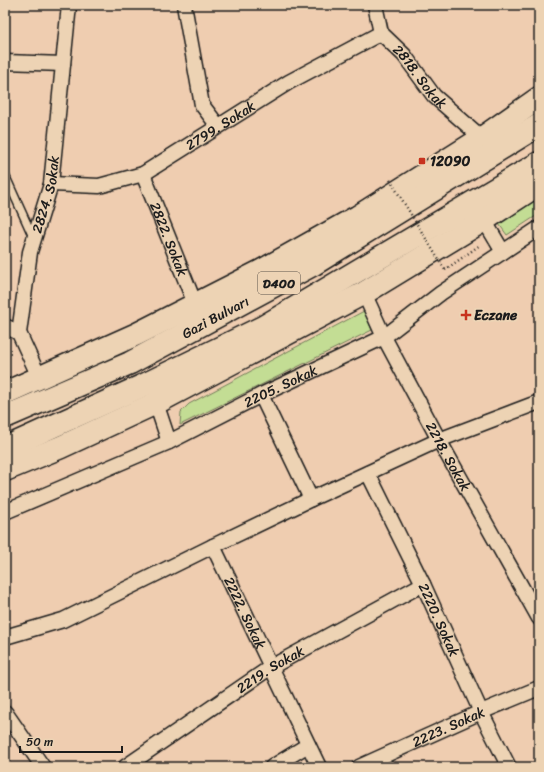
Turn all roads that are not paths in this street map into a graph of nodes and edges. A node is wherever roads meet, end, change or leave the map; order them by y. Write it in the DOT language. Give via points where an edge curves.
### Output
graph roads {
  1 [pos="69,5"];
  2 [pos="184,5"];
  3 [pos="375,5"];
  4 [pos="381,34"];
  5 [pos="5,62"];
  6 [pos="63,64"];
  7 [pos="539,98"];
  8 [pos="539,119"];
  9 [pos="539,125"];
  10 [pos="218,126"];
  11 [pos="482,138"];
  12 [pos="539,163"];
  13 [pos="143,174"];
  14 [pos="5,175"];
  15 [pos="51,184"];
  16 [pos="539,184"];
  17 [pos="489,228"];
  18 [pos="539,228"];
  19 [pos="34,239"];
  20 [pos="503,252"];
  21 [pos="364,293"];
  22 [pos="195,304"];
  23 [pos="5,326"];
  24 [pos="19,334"];
  25 [pos="384,337"];
  26 [pos="39,377"];
  27 [pos="5,393"];
  28 [pos="261,395"];
  29 [pos="156,403"];
  30 [pos="538,404"];
  31 [pos="5,417"];
  32 [pos="439,440"];
  33 [pos="169,442"];
  34 [pos="5,448"];
  35 [pos="5,470"];
  36 [pos="368,473"];
  37 [pos="312,499"];
  38 [pos="5,512"];
  39 [pos="213,546"];
  40 [pos="423,584"];
  41 [pos="533,592"];
  42 [pos="539,618"];
  43 [pos="5,637"];
  44 [pos="271,667"];
  45 [pos="539,688"];
  46 [pos="5,712"];
  47 [pos="481,712"];
  48 [pos="308,745"];
  49 [pos="43,767"];
  50 [pos="125,767"];
  51 [pos="272,767"];
  52 [pos="319,767"];
  53 [pos="359,767"];
  54 [pos="508,767"];
  1 -- 6 [label="street, 2824. Sokak"];
  2 -- 10 [label="street" via="202,105"];
  3 -- 4 [label="street, 2818. Sokak"];
  4 -- 10 [label="street, 2799. Sokak" via="289,82"];
  4 -- 11 [label="street, 2818. Sokak" via="404,55 434,96"];
  5 -- 6 [label="street"];
  6 -- 15 [label="street, 2824. Sokak"];
  7 -- 11 [label="highway"];
  8 -- 11 [label="highway"];
  9 -- 31 [label="highway, Gazi Bulvarı / D400" via="314,264 130,363"];
  10 -- 13 [label="street, 2799. Sokak"];
  11 -- 22 [label="highway" via="357,217 261,271"];
  12 -- 34 [label="highway, Gazi Bulvarı / D400" via="263,327 144,386"];
  13 -- 15 [label="street, 2799. Sokak" via="99,186"];
  13 -- 22 [label="street, 2822. Sokak"];
  14 -- 19 [label="lane"];
  15 -- 19 [label="street, 2824. Sokak"];
  16 -- 17 [label="highway"];
  17 -- 20 [label="street"];
  17 -- 21 [label="highway"];
  18 -- 20 [label="street, 2205. Sokak"];
  19 -- 24 [label="street, 2824. Sokak"];
  20 -- 25 [label="street, 2205. Sokak" via="441,293"];
  21 -- 25 [label="street, 2218. Sokak"];
  21 -- 29 [label="highway"];
  22 -- 26 [label="highway" via="137,334"];
  23 -- 24 [label="street"];
  24 -- 26 [label="street"];
  25 -- 28 [label="street, 2205. Sokak"];
  25 -- 32 [label="street, 2218. Sokak"];
  26 -- 27 [label="highway"];
  28 -- 33 [label="street, 2205. Sokak"];
  28 -- 37 [label="street"];
  29 -- 33 [label="street"];
  29 -- 35 [label="highway"];
  30 -- 32 [label="street"];
  32 -- 36 [label="street"];
  32 -- 41 [label="street, 2218. Sokak"];
  33 -- 38 [label="street, 2205. Sokak"];
  36 -- 37 [label="street"];
  36 -- 40 [label="street, 2220. Sokak"];
  37 -- 39 [label="street"];
  39 -- 43 [label="street" via="63,620"];
  39 -- 44 [label="street, 2222. Sokak"];
  40 -- 44 [label="street, 2219. Sokak"];
  40 -- 47 [label="street, 2220. Sokak"];
  41 -- 42 [label="street, 2218. Sokak"];
  44 -- 48 [label="street, 2222. Sokak"];
  44 -- 50 [label="street, 2219. Sokak"];
  45 -- 47 [label="street, 2223. Sokak"];
  46 -- 49 [label="street"];
  47 -- 53 [label="street, 2223. Sokak"];
  47 -- 54 [label="street, 2220. Sokak"];
  48 -- 51 [label="street"];
  48 -- 52 [label="street, 2222. Sokak"];
}
